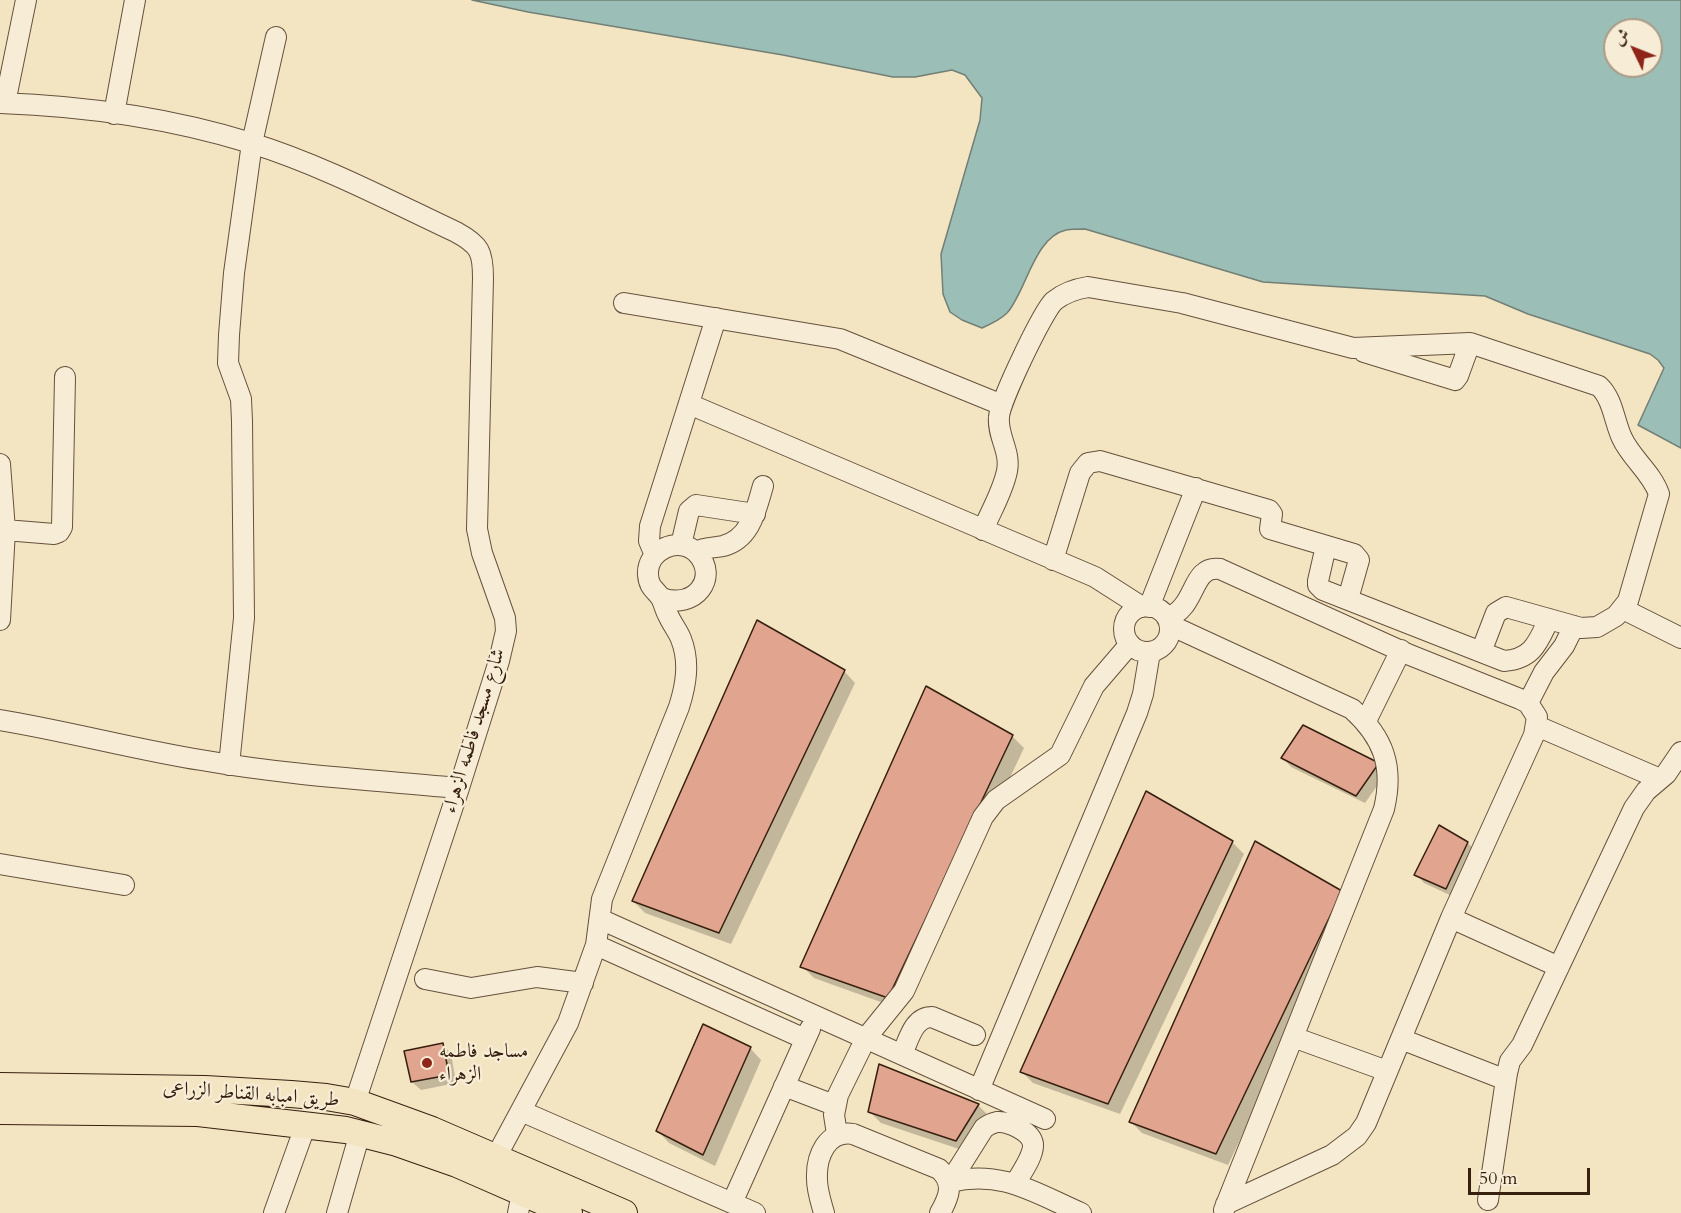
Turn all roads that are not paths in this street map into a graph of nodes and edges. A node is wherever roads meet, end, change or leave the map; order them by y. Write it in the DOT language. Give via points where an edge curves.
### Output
graph roads {
  1 [pos="26,0"];
  2 [pos="135,0"];
  3 [pos="276,37"];
  4 [pos="2,103"];
  5 [pos="114,114"];
  6 [pos="252,143"];
  7 [pos="624,303"];
  8 [pos="716,318"];
  9 [pos="1470,342"];
  10 [pos="1353,348"];
  11 [pos="66,377"];
  12 [pos="689,404"];
  13 [pos="1002,405"];
  14 [pos="0,464"];
  15 [pos="763,486"];
  16 [pos="1196,488"];
  17 [pos="755,514"];
  18 [pos="5,530"];
  19 [pos="983,530"];
  20 [pos="1326,546"];
  21 [pos="688,548"];
  22 [pos="655,555"];
  23 [pos="1053,560"];
  24 [pos="662,598"];
  25 [pos="1348,599"];
  26 [pos="1146,607"];
  27 [pos="1623,609"];
  28 [pos="0,614"];
  29 [pos="1549,619"];
  30 [pos="0,620"];
  31 [pos="1169,622"];
  32 [pos="1574,626"];
  33 [pos="1421,628"];
  34 [pos="1681,638"];
  35 [pos="1450,640"];
  36 [pos="1130,644"];
  37 [pos="1150,652"];
  38 [pos="1481,652"];
  39 [pos="1406,653"];
  40 [pos="1439,666"];
  41 [pos="1528,703"];
  42 [pos="0,720"];
  43 [pos="1366,721"];
  44 [pos="1537,726"];
  45 [pos="1681,752"];
  46 [pos="229,765"];
  47 [pos="1659,779"];
  48 [pos="459,788"];
  49 [pos="0,864"];
  50 [pos="124,885"];
  51 [pos="1451,918"];
  52 [pos="600,919"];
  53 [pos="596,945"];
  54 [pos="1559,967"];
  55 [pos="425,980"];
  56 [pos="583,983"];
  57 [pos="816,1016"];
  58 [pos="975,1035"];
  59 [pos="1293,1037"];
  60 [pos="866,1038"];
  61 [pos="805,1039"];
  62 [pos="1401,1039"];
  63 [pos="902,1054"];
  64 [pos="1387,1071"];
  65 [pos="1506,1080"];
  66 [pos="0,1086"];
  67 [pos="784,1086"];
  68 [pos="979,1090"];
  69 [pos="355,1102"];
  70 [pos="834,1105"];
  71 [pos="0,1111"];
  72 [pos="521,1111"];
  73 [pos="1045,1119"];
  74 [pos="306,1124"];
  75 [pos="360,1133"];
  76 [pos="837,1134"];
  77 [pos="496,1157"];
  78 [pos="950,1182"];
  79 [pos="1015,1184"];
  80 [pos="1488,1200"];
  81 [pos="520,1203"];
  82 [pos="732,1203"];
  83 [pos="1224,1208"];
  84 [pos="274,1213"];
  85 [pos="337,1213"];
  86 [pos="569,1213"];
  87 [pos="624,1213"];
  88 [pos="755,1213"];
  89 [pos="824,1213"];
  90 [pos="940,1213"];
  91 [pos="1081,1213"];
  1 -- 4 [label="street"];
  2 -- 5 [label="street"];
  3 -- 6 [label="street"];
  4 -- 5 [label="street"];
  5 -- 6 [label="street" via="154,119"];
  6 -- 46 [label="street" via="229,335 228,363 241,410 244,618"];
  6 -- 48 [label="street, شارع مسجد فاطمه الزهراء" via="456,232 476,244 480,252 483,278 477,529 506,631"];
  7 -- 8 [label="street"];
  8 -- 12 [label="street"];
  8 -- 13 [label="street" via="840,339"];
  9 -- 10 [label="street"];
  9 -- 10 [label="street" via="1455,380"];
  9 -- 27 [label="street" via="1594,383 1607,395 1622,438 1659,494"];
  10 -- 13 [label="street" via="1182,303 1088,287 1064,294 1046,310"];
  11 -- 18 [label="street" via="62,527 54,534"];
  12 -- 19 [label="street"];
  12 -- 22 [label="street" via="650,526"];
  13 -- 19 [label="street" via="999,423 1008,453 1008,470"];
  14 -- 18 [label="street"];
  15 -- 17 [label="street"];
  16 -- 20 [label="street" via="1269,510 1270,529"];
  16 -- 23 [label="street" via="1100,461 1088,463 1080,473"];
  16 -- 26 [label="street"];
  17 -- 21 [label="street" via="750,526 733,542"];
  17 -- 21 [label="street" via="696,505 689,511"];
  18 -- 28 [label="street"];
  19 -- 23 [label="street"];
  20 -- 25 [label="street" via="1318,585"];
  20 -- 25 [label="street" via="1354,554 1359,560"];
  21 -- 22 [label="street" via="671,545"];
  21 -- 24 [label="street" via="702,560 705,570 700,590 682,602"];
  22 -- 24 [label="street" via="648,573 649,583"];
  23 -- 26 [label="street" via="1095,577"];
  24 -- 52 [label="street" via="681,639 687,673 685,690 602,899"];
  25 -- 33 [label="street"];
  26 -- 31 [label="street" via="1163,612"];
  26 -- 36 [label="street" via="1129,615 1126,637"];
  27 -- 32 [label="street" via="1597,627"];
  27 -- 34 [label="street"];
  28 -- 30 [label="street"];
  29 -- 32 [label="street"];
  29 -- 38 [label="street" via="1538,643 1524,657 1504,661"];
  29 -- 38 [label="street" via="1512,607 1501,609"];
  31 -- 37 [label="street" via="1170,633 1163,646"];
  31 -- 39 [label="street" via="1186,605 1202,573 1220,569"];
  31 -- 43 [label="street" via="1352,709"];
  32 -- 41 [label="street"];
  33 -- 35 [label="street"];
  33 -- 39 [label="street"];
  35 -- 38 [label="street"];
  35 -- 40 [label="street"];
  36 -- 37 [label="street"];
  36 -- 60 [label="street" via="1094,686 1060,755 989,807 904,991"];
  37 -- 68 [label="street" via="1137,713"];
  39 -- 40 [label="street"];
  39 -- 43 [label="street"];
  40 -- 41 [label="street"];
  41 -- 44 [label="street" via="1537,717"];
  42 -- 46 [label="street"];
  43 -- 59 [label="street" via="1377,737 1388,772 1384,809"];
  44 -- 47 [label="street"];
  44 -- 51 [label="street"];
  45 -- 47 [label="street"];
  46 -- 48 [label="street"];
  47 -- 54 [label="street" via="1634,808"];
  48 -- 69 [label="street, شارع مسجد فاطمه الزهراء"];
  49 -- 50 [label="street"];
  51 -- 54 [label="street"];
  51 -- 62 [label="street"];
  52 -- 53 [label="street"];
  52 -- 57 [label="street"];
  53 -- 56 [label="street"];
  53 -- 61 [label="street"];
  54 -- 65 [label="street" via="1522,1045 1510,1061"];
  55 -- 56 [label="street" via="471,988 537,977"];
  56 -- 72 [label="street" via="563,1033"];
  57 -- 60 [label="street"];
  57 -- 61 [label="street"];
  58 -- 63 [label="street" via="926,1017 916,1024"];
  59 -- 64 [label="street"];
  59 -- 83 [label="street"];
  60 -- 63 [label="street"];
  60 -- 70 [label="street"];
  61 -- 67 [label="street"];
  62 -- 64 [label="street"];
  62 -- 65 [label="street"];
  63 -- 68 [label="street"];
  64 -- 83 [label="street" via="1366,1124 1357,1136 1332,1155"];
  65 -- 80 [label="street"];
  66 -- 69 [label="main road, طريق امبابه القناطر الزراعى" via="205,1089"];
  67 -- 70 [label="street"];
  67 -- 82 [label="street"];
  68 -- 73 [label="street"];
  69 -- 77 [label="main road, طريق امبابه القناطر الزراعى"];
  70 -- 76 [label="street"];
  71 -- 74 [label="main road, طريق امبابه القناطر الزراعى" via="198,1113"];
  72 -- 77 [label="street"];
  72 -- 82 [label="street"];
  74 -- 75 [label="main road, طريق امبابه القناطر الزراعى"];
  74 -- 84 [label="street"];
  75 -- 81 [label="main road, طريق امبابه القناطر الزراعى" via="457,1164"];
  75 -- 85 [label="street"];
  76 -- 78 [label="street" via="853,1134 939,1169"];
  76 -- 89 [label="street" via="826,1144 819,1162 817,1180"];
  77 -- 87 [label="main road, طريق امبابه القناطر الزراعى"];
  78 -- 79 [label="street" via="982,1177"];
  78 -- 79 [label="street" via="984,1128 1003,1122 1026,1132 1033,1144"];
  78 -- 90 [label="street" via="950,1192"];
  79 -- 91 [label="street"];
  81 -- 86 [label="main road, طريق امبابه القناطر الزراعى"];
  82 -- 88 [label="street"];
}
